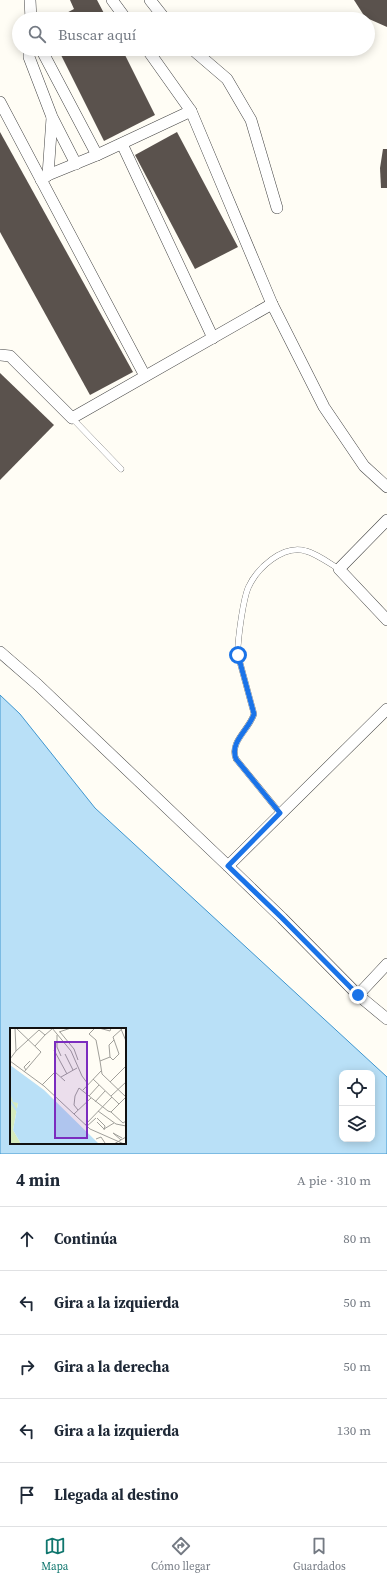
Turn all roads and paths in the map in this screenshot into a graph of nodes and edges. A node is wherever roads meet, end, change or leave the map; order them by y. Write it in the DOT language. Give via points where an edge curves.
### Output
graph roads {
  1 [pos="30,0"];
  2 [pos="112,0"];
  3 [pos="150,0"];
  4 [pos="31,12"];
  5 [pos="121,12"];
  6 [pos="159,12"];
  7 [pos="29,56"];
  8 [pos="45,56"];
  9 [pos="152,56"];
  10 [pos="200,56"];
  11 [pos="0,102"];
  12 [pos="190,111"];
  13 [pos="52,117"];
  14 [pos="122,144"];
  15 [pos="97,156"];
  16 [pos="76,164"];
  17 [pos="45,177"];
  18 [pos="277,208"];
  19 [pos="272,304"];
  20 [pos="213,338"];
  21 [pos="0,355"];
  22 [pos="146,376"];
  23 [pos="72,418"];
  24 [pos="121,469"];
  25 [pos="387,487"];
  26 [pos="387,520"];
  27 [pos="339,569"];
  28 [pos="387,620"];
  29 [pos="0,652"];
  30 [pos="387,709"];
  31 [pos="280,813"];
  32 [pos="228,866"];
  33 [pos="387,964"];
  34 [pos="358,995"];
  35 [pos="382,1010"];
  36 [pos="387,1019"];
  1 -- 4 [label="street"];
  2 -- 5 [label="street"];
  3 -- 6 [label="street"];
  7 -- 13 [label="street"];
  8 -- 15 [label="street"];
  9 -- 12 [label="street"];
  10 -- 18 [label="street" via="226,79 245,108 251,120"];
  11 -- 17 [label="street"];
  12 -- 14 [label="street"];
  12 -- 19 [label="street"];
  13 -- 16 [label="street"];
  13 -- 17 [label="street"];
  14 -- 15 [label="street"];
  14 -- 20 [label="street"];
  15 -- 16 [label="street"];
  16 -- 17 [label="street"];
  17 -- 22 [label="street"];
  19 -- 20 [label="street"];
  19 -- 25 [label="street" via="324,407 364,466"];
  20 -- 22 [label="street"];
  21 -- 23 [label="street" via="10,356"];
  22 -- 23 [label="street"];
  23 -- 24 [label="lane"];
  26 -- 27 [label="street"];
  27 -- 28 [label="street"];
  27 -- 31 [label="lane" via="307,551 296,550 277,555 256,574 248,589 238,655 254,714 235,746 234,753 236,759"];
  29 -- 32 [label="street"];
  30 -- 31 [label="street"];
  31 -- 32 [label="street"];
  32 -- 34 [label="street"];
  33 -- 34 [label="street"];
  34 -- 35 [label="street"];
  35 -- 36 [label="street"];
}
